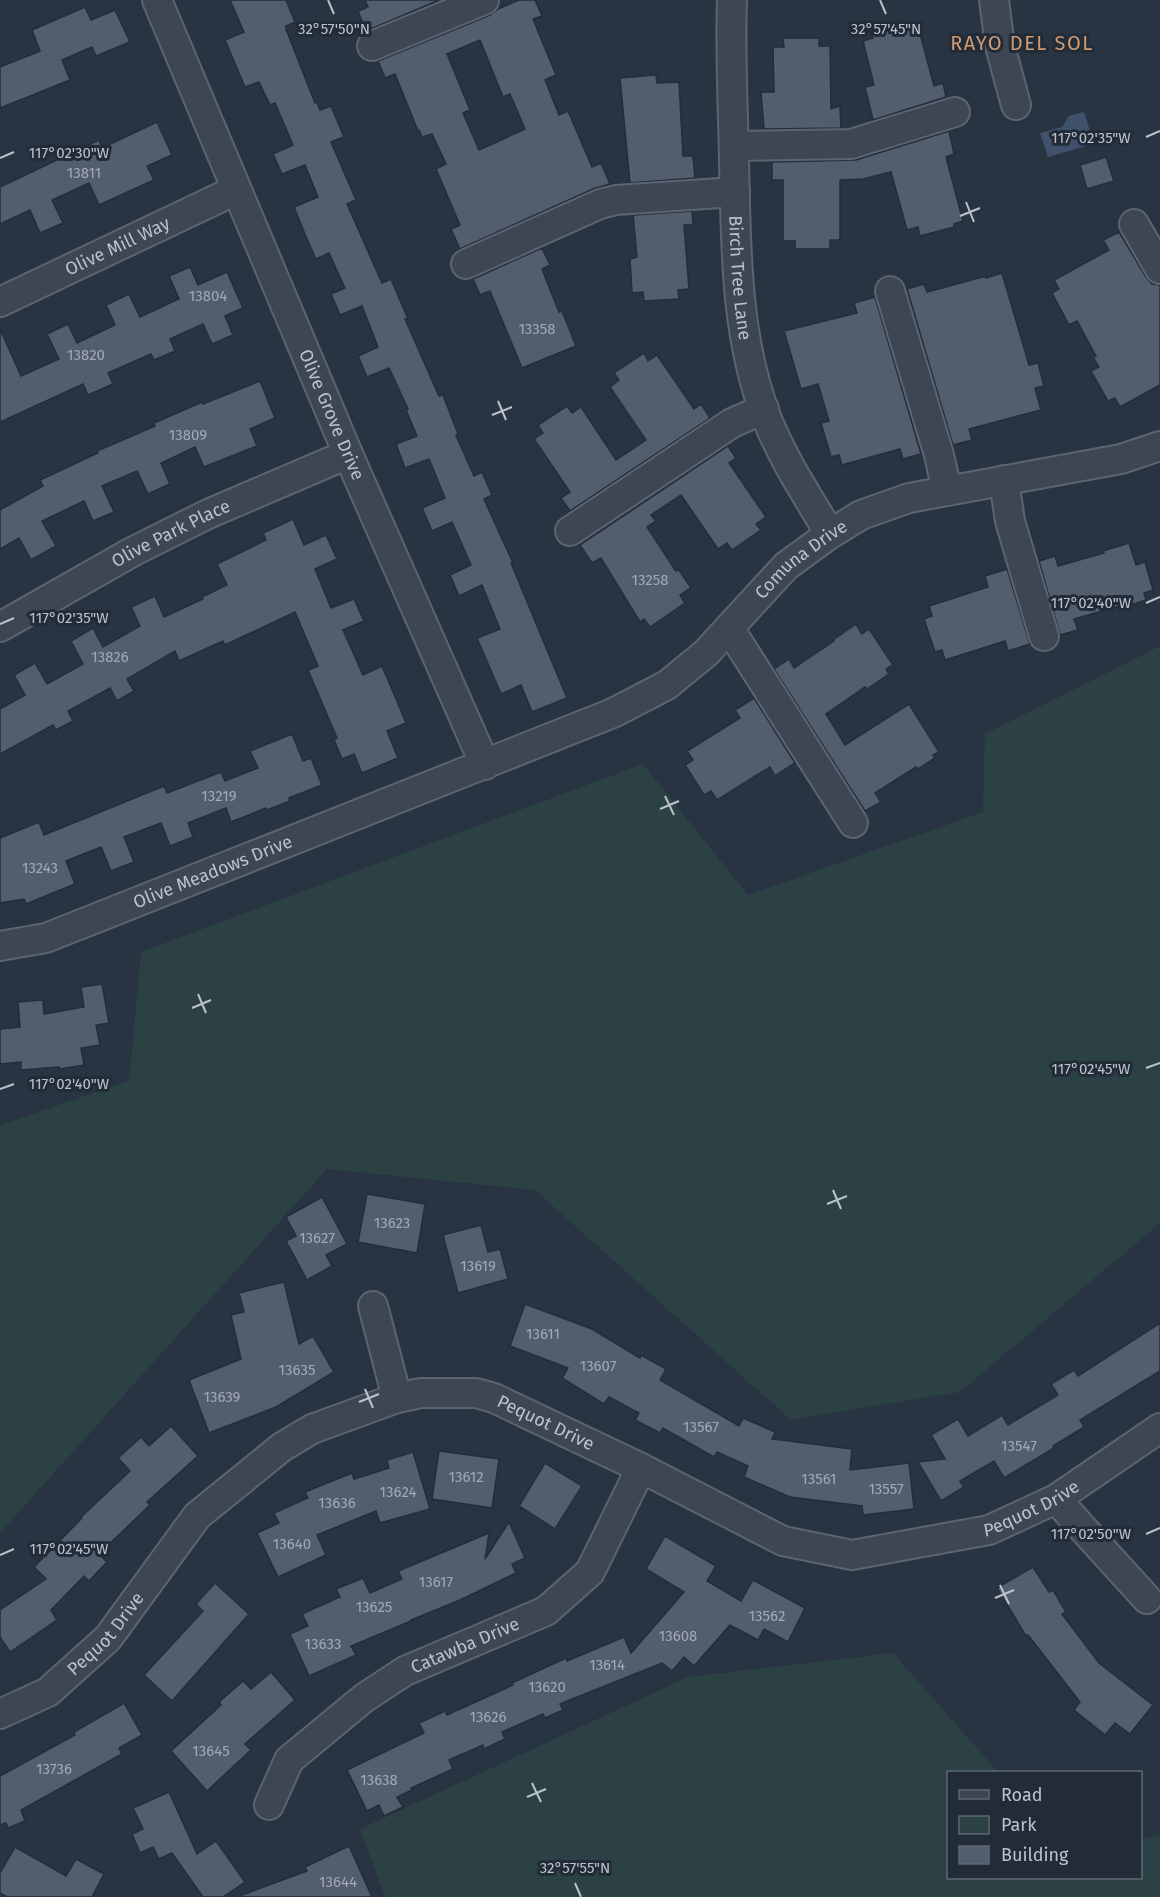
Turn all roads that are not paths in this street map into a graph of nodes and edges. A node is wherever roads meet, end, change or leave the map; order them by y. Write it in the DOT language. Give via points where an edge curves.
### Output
graph roads {
  1 [pos="157,0"];
  2 [pos="484,0"];
  3 [pos="732,0"];
  4 [pos="989,3"];
  5 [pos="372,46"];
  6 [pos="1016,105"];
  7 [pos="955,112"];
  8 [pos="734,146"];
  9 [pos="236,190"];
  10 [pos="735,192"];
  11 [pos="1134,224"];
  12 [pos="466,264"];
  13 [pos="1160,269"];
  14 [pos="890,291"];
  15 [pos="0,302"];
  16 [pos="764,409"];
  17 [pos="1160,446"];
  18 [pos="348,454"];
  19 [pos="1004,480"];
  20 [pos="947,491"];
  21 [pos="570,531"];
  22 [pos="830,534"];
  23 [pos="0,627"];
  24 [pos="729,628"];
  25 [pos="1044,636"];
  26 [pos="485,765"];
  27 [pos="853,823"];
  28 [pos="0,946"];
  29 [pos="374,1306"];
  30 [pos="398,1398"];
  31 [pos="1160,1428"];
  32 [pos="641,1468"];
  33 [pos="1056,1499"];
  34 [pos="1147,1599"];
  35 [pos="0,1714"];
  36 [pos="268,1805"];
  1 -- 9 [label="street, Olive Grove Drive"];
  2 -- 5 [label="street"];
  3 -- 8 [label="street, Birch Tree Lane"];
  4 -- 6 [label="street"];
  7 -- 8 [label="street" via="851,144"];
  8 -- 10 [label="street, Birch Tree Lane"];
  9 -- 15 [label="street, Olive Mill Way"];
  9 -- 18 [label="street, Olive Grove Drive"];
  10 -- 12 [label="street" via="600,204"];
  10 -- 16 [label="street, Birch Tree Lane" via="737,272 743,318"];
  11 -- 13 [label="street"];
  14 -- 20 [label="street"];
  16 -- 21 [label="street" via="732,423"];
  16 -- 22 [label="street, Birch Tree Lane" via="792,470"];
  17 -- 19 [label="street, Comuna Drive" via="1121,459"];
  18 -- 23 [label="street, Olive Park Place" via="208,514"];
  18 -- 26 [label="street, Olive Grove Drive"];
  19 -- 20 [label="street, Comuna Drive"];
  19 -- 25 [label="street" via="1010,521"];
  20 -- 22 [label="street, Comuna Drive" via="909,498 861,515"];
  22 -- 24 [label="street, Comuna Drive" via="786,566"];
  24 -- 26 [label="street, Comuna Drive" via="667,685 613,713"];
  24 -- 27 [label="street"];
  26 -- 28 [label="street, Olive Meadows Drive" via="46,938"];
  29 -- 30 [label="street"];
  30 -- 32 [label="street, Pequot Drive" via="421,1393 476,1393 494,1398"];
  30 -- 35 [label="street, Pequot Drive" via="312,1429 282,1447 197,1516 108,1638 48,1692"];
  31 -- 33 [label="street, Pequot Drive"];
  32 -- 33 [label="street, Pequot Drive" via="783,1541 852,1555 989,1530"];
  32 -- 36 [label="street, Catawba Drive" via="590,1572 546,1611 405,1671 364,1698 289,1760"];
  33 -- 34 [label="street"];
}
